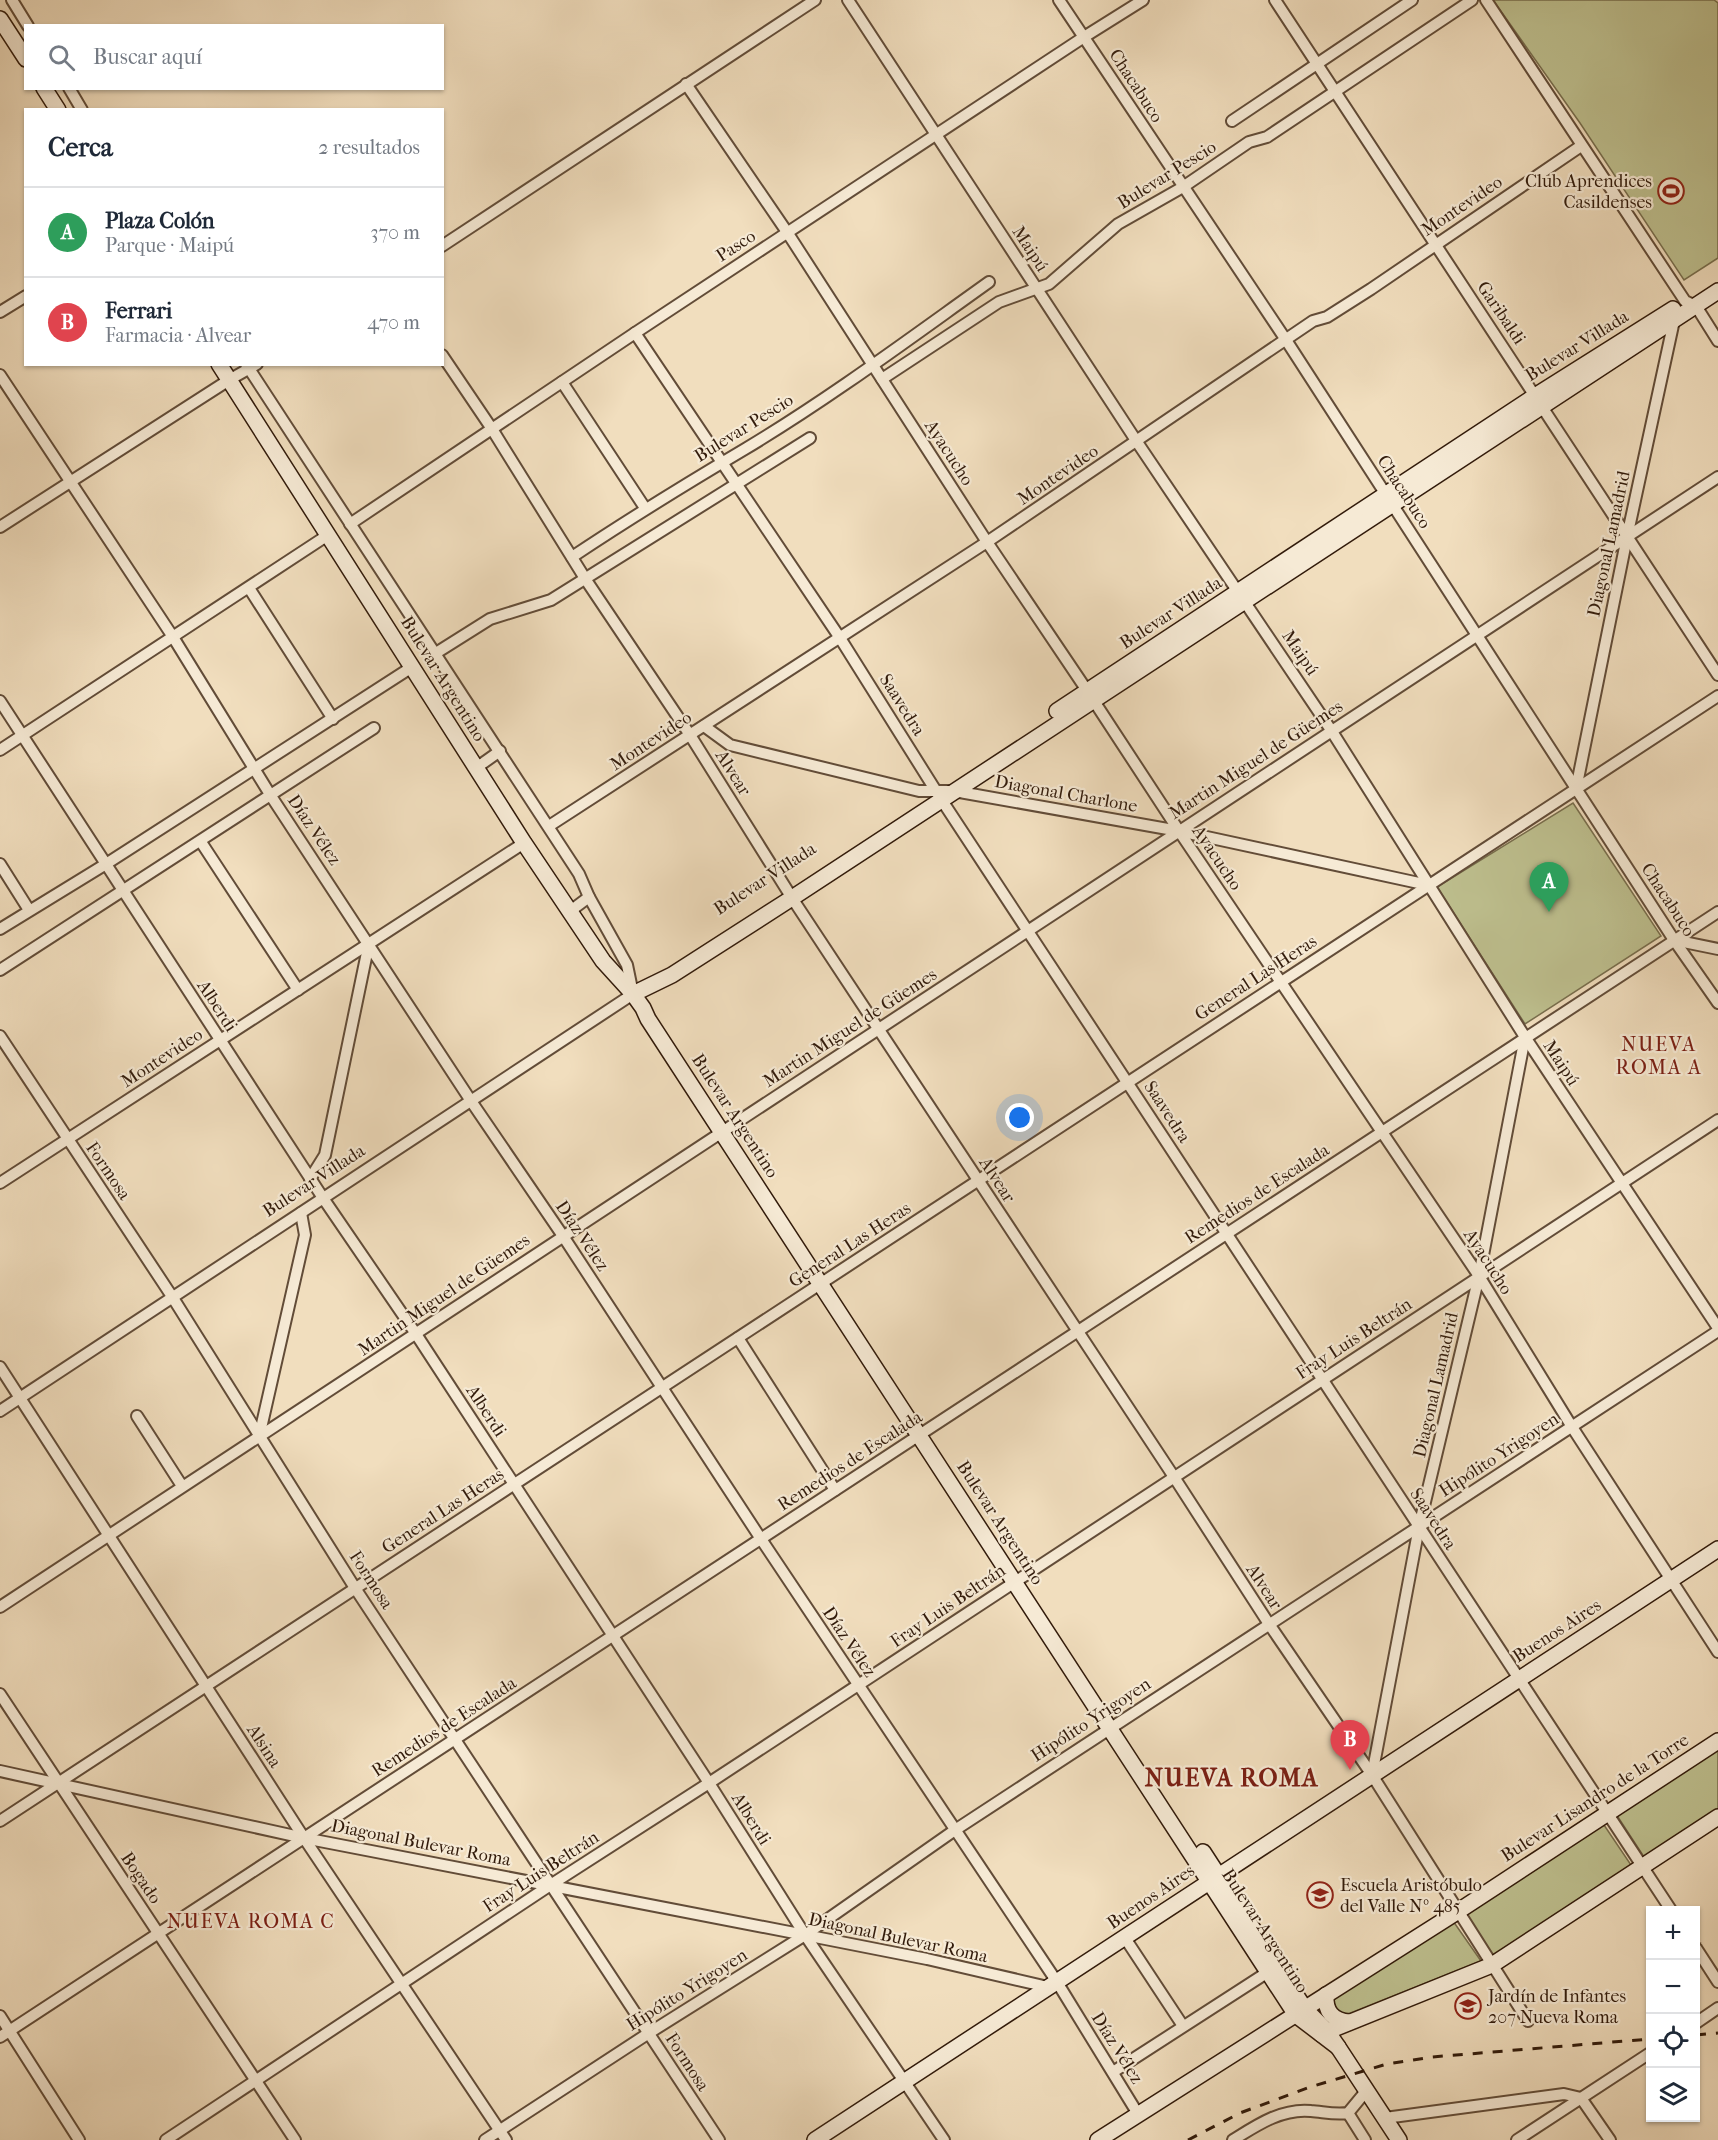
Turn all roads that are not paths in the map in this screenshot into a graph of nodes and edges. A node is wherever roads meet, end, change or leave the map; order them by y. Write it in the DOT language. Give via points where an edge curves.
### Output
graph roads {
  1 [pos="12,0"];
  2 [pos="815,0"];
  3 [pos="848,0"];
  4 [pos="1059,0"];
  5 [pos="1143,0"];
  6 [pos="1275,0"];
  7 [pos="1412,0"];
  8 [pos="1472,0"];
  9 [pos="1486,0"];
  10 [pos="0,19"];
  11 [pos="27,24"];
  12 [pos="1084,37"];
  13 [pos="24,56"];
  14 [pos="1317,64"];
  15 [pos="686,84"];
  16 [pos="45,90"];
  17 [pos="70,90"];
  18 [pos="1334,92"];
  19 [pos="57,108"];
  20 [pos="81,108"];
  21 [pos="1232,122"];
  22 [pos="937,135"];
  23 [pos="1581,146"];
  24 [pos="1183,188"];
  25 [pos="787,232"];
  26 [pos="1435,244"];
  27 [pos="444,245"];
  28 [pos="1718,279"];
  29 [pos="989,282"];
  30 [pos="1037,290"];
  31 [pos="1718,291"];
  32 [pos="24,297"];
  33 [pos="1683,308"];
  34 [pos="0,312"];
  35 [pos="635,333"];
  36 [pos="1286,340"];
  37 [pos="1718,341"];
  38 [pos="444,358"];
  39 [pos="874,365"];
  40 [pos="220,366"];
  41 [pos="251,366"];
  42 [pos="0,375"];
  43 [pos="882,379"];
  44 [pos="229,380"];
  45 [pos="562,382"];
  46 [pos="1539,401"];
  47 [pos="492,429"];
  48 [pos="810,438"];
  49 [pos="1137,442"];
  50 [pos="722,461"];
  51 [pos="1718,477"];
  52 [pos="70,482"];
  53 [pos="738,484"];
  54 [pos="1389,500"];
  55 [pos="645,508"];
  56 [pos="350,524"];
  57 [pos="0,527"];
  58 [pos="328,535"];
  59 [pos="1627,537"];
  60 [pos="987,542"];
  61 [pos="572,557"];
  62 [pos="586,579"];
  63 [pos="249,588"];
  64 [pos="1242,596"];
  65 [pos="1476,635"];
  66 [pos="173,637"];
  67 [pos="840,638"];
  68 [pos="436,653"];
  69 [pos="412,667"];
  70 [pos="1718,675"];
  71 [pos="1090,695"];
  72 [pos="1718,696"];
  73 [pos="0,701"];
  74 [pos="333,719"];
  75 [pos="704,726"];
  76 [pos="374,728"];
  77 [pos="1331,730"];
  78 [pos="22,735"];
  79 [pos="690,735"];
  80 [pos="0,750"];
  81 [pos="500,751"];
  82 [pos="254,768"];
  83 [pos="476,768"];
  84 [pos="1576,789"];
  85 [pos="944,794"];
  86 [pos="271,796"];
  87 [pos="549,826"];
  88 [pos="1179,831"];
  89 [pos="201,842"];
  90 [pos="524,843"];
  91 [pos="0,864"];
  92 [pos="106,864"];
  93 [pos="1428,885"];
  94 [pos="124,891"];
  95 [pos="789,893"];
  96 [pos="589,897"];
  97 [pos="29,910"];
  98 [pos="569,912"];
  99 [pos="1718,912"];
  100 [pos="0,929"];
  101 [pos="1028,930"];
  102 [pos="1674,940"];
  103 [pos="369,943"];
  104 [pos="1718,949"];
  105 [pos="0,970"];
  106 [pos="1280,982"];
  107 [pos="298,990"];
  108 [pos="633,994"];
  109 [pos="1718,1004"];
  110 [pos="878,1028"];
  111 [pos="0,1036"];
  112 [pos="1525,1037"];
  113 [pos="220,1040"];
  114 [pos="1127,1083"];
  115 [pos="471,1101"];
  116 [pos="1718,1120"];
  117 [pos="725,1130"];
  118 [pos="1382,1132"];
  119 [pos="67,1140"];
  120 [pos="310,1179"];
  121 [pos="978,1181"];
  122 [pos="0,1183"];
  123 [pos="1622,1184"];
  124 [pos="323,1198"];
  125 [pos="301,1212"];
  126 [pos="1227,1234"];
  127 [pos="563,1236"];
  128 [pos="1479,1276"];
  129 [pos="824,1282"];
  130 [pos="173,1298"];
  131 [pos="1718,1330"];
  132 [pos="1077,1332"];
  133 [pos="416,1334"];
  134 [pos="738,1338"];
  135 [pos="0,1367"];
  136 [pos="1322,1379"];
  137 [pos="662,1388"];
  138 [pos="20,1398"];
  139 [pos="0,1411"];
  140 [pos="137,1416"];
  141 [pos="1572,1427"];
  142 [pos="923,1433"];
  143 [pos="259,1437"];
  144 [pos="1174,1477"];
  145 [pos="514,1485"];
  146 [pos="182,1486"];
  147 [pos="835,1490"];
  148 [pos="1419,1527"];
  149 [pos="109,1534"];
  150 [pos="760,1539"];
  151 [pos="1718,1549"];
  152 [pos="1018,1579"];
  153 [pos="1671,1579"];
  154 [pos="356,1588"];
  155 [pos="0,1607"];
  156 [pos="1269,1624"];
  157 [pos="613,1637"];
  158 [pos="1718,1652"];
  159 [pos="1519,1679"];
  160 [pos="205,1685"];
  161 [pos="858,1685"];
  162 [pos="0,1694"];
  163 [pos="1114,1725"];
  164 [pos="456,1738"];
  165 [pos="1718,1741"];
  166 [pos="0,1771"];
  167 [pos="1372,1775"];
  168 [pos="58,1783"];
  169 [pos="709,1783"];
  170 [pos="1607,1813"];
  171 [pos="1718,1817"];
  172 [pos="0,1821"];
  173 [pos="955,1830"];
  174 [pos="304,1838"];
  175 [pos="1642,1866"];
  176 [pos="1214,1879"];
  177 [pos="552,1884"];
  178 [pos="1668,1906"];
  179 [pos="1457,1911"];
  180 [pos="159,1933"];
  181 [pos="805,1935"];
  182 [pos="1125,1938"];
  183 [pos="1700,1955"];
  184 [pos="1492,1965"];
  185 [pos="1268,1972"];
  186 [pos="1718,1982"];
  187 [pos="403,1984"];
  188 [pos="1053,1984"];
  189 [pos="1326,1995"];
  190 [pos="1718,2008"];
  191 [pos="1301,2012"];
  192 [pos="0,2016"];
  193 [pos="1700,2020"];
  194 [pos="1528,2021"];
  195 [pos="1349,2022"];
  196 [pos="1183,2026"];
  197 [pos="1324,2032"];
  198 [pos="649,2033"];
  199 [pos="5,2034"];
  200 [pos="1646,2056"];
  201 [pos="1113,2072"];
  202 [pos="256,2080"];
  203 [pos="905,2081"];
  204 [pos="1366,2090"];
  205 [pos="1581,2098"];
  206 [pos="1348,2113"];
  207 [pos="1138,2114"];
  208 [pos="1385,2118"];
  209 [pos="502,2135"];
  210 [pos="79,2140"];
  211 [pos="166,2140"];
  212 [pos="295,2140"];
  213 [pos="485,2140"];
  214 [pos="719,2140"];
  215 [pos="815,2140"];
  216 [pos="944,2140"];
  217 [pos="1098,2140"];
  218 [pos="1233,2140"];
  219 [pos="1365,2140"];
  220 [pos="1399,2140"];
  221 [pos="1517,2140"];
  222 [pos="1610,2140"];
  1 -- 11 [label="street"];
  2 -- 15 [label="street"];
  3 -- 22 [label="street, Maipú"];
  4 -- 12 [label="street, Chacabuco"];
  5 -- 12 [label="street, Pasco"];
  6 -- 14 [label="street, Garibaldi"];
  7 -- 14 [label="street"];
  8 -- 18 [label="street, Bulevar Pescio"];
  9 -- 23 [label="street"];
  10 -- 13 [label="main road"];
  12 -- 22 [label="street, Pasco"];
  12 -- 24 [label="street, Chacabuco"];
  14 -- 18 [label="street, Garibaldi"];
  14 -- 21 [label="street"];
  15 -- 25 [label="street, Ayacucho"];
  15 -- 27 [label="street"];
  16 -- 19 [label="main road"];
  17 -- 20 [label="street"];
  18 -- 24 [label="street, Bulevar Pescio" via="1267,137 1249,142"];
  18 -- 26 [label="street, Garibaldi"];
  22 -- 25 [label="street, Pasco"];
  22 -- 30 [label="street, Maipú"];
  23 -- 26 [label="street, Montevideo"];
  23 -- 33 [label="street"];
  24 -- 30 [label="street, Bulevar Pescio" via="1118,224"];
  24 -- 36 [label="street, Chacabuco"];
  25 -- 35 [label="street, Pasco"];
  25 -- 39 [label="street, Ayacucho"];
  26 -- 36 [label="street, Montevideo"];
  26 -- 46 [label="street, Garibaldi"];
  28 -- 33 [label="main road, Bulevar Villada"];
  29 -- 39 [label="street, Bulevar Pescio"];
  30 -- 43 [label="street, Bulevar Pescio" via="999,302"];
  30 -- 49 [label="street, Maipú"];
  31 -- 33 [label="main road, Bulevar Villada"];
  32 -- 34 [label="street"];
  33 -- 37 [label="street"];
  33 -- 46 [label="main road, Bulevar Villada"];
  33 -- 59 [label="street, Diagonal Lamadrid"];
  35 -- 45 [label="street, Pasco"];
  35 -- 50 [label="street, Saavedra"];
  36 -- 49 [label="street, Montevideo"];
  36 -- 54 [label="street, Chacabuco"];
  38 -- 47 [label="street, Alvear"];
  39 -- 43 [label="street, Ayacucho"];
  39 -- 50 [label="street, Bulevar Pescio"];
  40 -- 44 [label="main road, Bulevar Argentino"];
  41 -- 44 [label="street"];
  41 -- 56 [label="street"];
  42 -- 52 [label="street, Díaz Vélez"];
  43 -- 60 [label="street, Ayacucho"];
  44 -- 52 [label="street"];
  44 -- 58 [label="main road, Bulevar Argentino"];
  45 -- 47 [label="street, Pasco"];
  45 -- 55 [label="street"];
  46 -- 54 [label="main road, Bulevar Villada"];
  46 -- 59 [label="street, Garibaldi"];
  47 -- 56 [label="street, Pasco"];
  47 -- 61 [label="street, Alvear"];
  48 -- 53 [label="street"];
  49 -- 60 [label="street, Montevideo"];
  49 -- 64 [label="street, Maipú"];
  50 -- 53 [label="street, Saavedra"];
  50 -- 55 [label="street, Bulevar Pescio"];
  51 -- 59 [label="street, Martin Miguel de Güemes"];
  52 -- 57 [label="street"];
  52 -- 66 [label="street, Díaz Vélez"];
  53 -- 62 [label="street"];
  53 -- 67 [label="street, Saavedra"];
  54 -- 64 [label="main road, Bulevar Villada"];
  54 -- 65 [label="street, Chacabuco"];
  55 -- 61 [label="street, Bulevar Pescio"];
  56 -- 68 [label="street"];
  58 -- 63 [label="street"];
  58 -- 69 [label="main road, Bulevar Argentino"];
  59 -- 65 [label="street, Martin Miguel de Güemes"];
  59 -- 70 [label="street, Garibaldi"];
  59 -- 84 [label="street, Diagonal Lamadrid"];
  60 -- 67 [label="street, Montevideo"];
  60 -- 71 [label="street, Ayacucho"];
  61 -- 62 [label="street, Alvear"];
  62 -- 68 [label="street" via="550,600 490,619"];
  62 -- 79 [label="street, Alvear"];
  63 -- 66 [label="street"];
  63 -- 74 [label="street"];
  64 -- 71 [label="main road, Bulevar Villada"];
  64 -- 77 [label="street, Maipú"];
  65 -- 77 [label="street, Martin Miguel de Güemes"];
  65 -- 84 [label="street, Chacabuco"];
  66 -- 78 [label="street"];
  66 -- 82 [label="street, Díaz Vélez"];
  67 -- 75 [label="street, Montevideo"];
  67 -- 85 [label="street, Saavedra"];
  68 -- 81 [label="street"];
  69 -- 74 [label="street"];
  69 -- 83 [label="main road, Bulevar Argentino"];
  71 -- 85 [label="main road, Bulevar Villada"];
  71 -- 88 [label="street, Ayacucho"];
  72 -- 84 [label="street, General Las Heras"];
  73 -- 78 [label="street, Alberdi"];
  74 -- 82 [label="street"];
  75 -- 79 [label="street, Montevideo"];
  75 -- 85 [label="street, Diagonal Charlone" via="730,745"];
  76 -- 86 [label="street"];
  77 -- 88 [label="street, Martin Miguel de Güemes"];
  77 -- 93 [label="street, Maipú"];
  78 -- 80 [label="street"];
  78 -- 92 [label="street, Alberdi"];
  79 -- 87 [label="street, Montevideo"];
  79 -- 95 [label="street, Alvear"];
  81 -- 83 [label="street"];
  81 -- 87 [label="street"];
  82 -- 86 [label="street, Díaz Vélez"];
  82 -- 92 [label="street"];
  83 -- 90 [label="main road, Bulevar Argentino"];
  84 -- 93 [label="street, General Las Heras"];
  84 -- 102 [label="street, Chacabuco"];
  85 -- 88 [label="street, Diagonal Charlone"];
  85 -- 95 [label="main road, Bulevar Villada"];
  85 -- 101 [label="street, Saavedra"];
  86 -- 89 [label="street"];
  86 -- 103 [label="street, Díaz Vélez"];
  87 -- 96 [label="street"];
  88 -- 93 [label="street, Diagonal Charlone"];
  88 -- 101 [label="street, Martin Miguel de Güemes"];
  88 -- 106 [label="street, Ayacucho"];
  89 -- 94 [label="street"];
  89 -- 107 [label="street"];
  90 -- 98 [label="main road, Bulevar Argentino"];
  90 -- 103 [label="street, Montevideo"];
  91 -- 97 [label="street"];
  92 -- 94 [label="street, Alberdi"];
  92 -- 97 [label="street"];
  93 -- 106 [label="street, General Las Heras"];
  93 -- 112 [label="street, Maipú"];
  94 -- 105 [label="street"];
  94 -- 113 [label="street, Alberdi"];
  95 -- 108 [label="main road, Bulevar Villada" via="666,966 650,984"];
  95 -- 110 [label="street, Alvear"];
  96 -- 98 [label="street"];
  96 -- 108 [label="street" via="621,950"];
  97 -- 100 [label="street"];
  98 -- 108 [label="main road, Bulevar Argentino" via="609,970"];
  99 -- 102 [label="street, Remedios de Escalada"];
  101 -- 110 [label="street, Martin Miguel de Güemes"];
  101 -- 114 [label="street, Saavedra"];
  102 -- 104 [label="street"];
  102 -- 109 [label="street, Chacabuco"];
  102 -- 112 [label="street, Remedios de Escalada"];
  103 -- 107 [label="street, Montevideo"];
  103 -- 115 [label="street, Díaz Vélez"];
  103 -- 120 [label="street" via="325,1155"];
  106 -- 114 [label="street, General Las Heras"];
  106 -- 118 [label="street, Ayacucho"];
  107 -- 113 [label="street, Montevideo"];
  108 -- 115 [label="street, Bulevar Villada"];
  108 -- 117 [label="main road, Bulevar Argentino"];
  110 -- 117 [label="street, Martin Miguel de Güemes"];
  110 -- 121 [label="street, Alvear"];
  111 -- 119 [label="street, Formosa"];
  112 -- 118 [label="street, Remedios de Escalada"];
  112 -- 123 [label="street, Maipú"];
  112 -- 128 [label="street, Diagonal Lamadrid"];
  113 -- 119 [label="street, Montevideo"];
  113 -- 120 [label="street, Alberdi"];
  114 -- 121 [label="street, General Las Heras"];
  114 -- 126 [label="street, Saavedra"];
  115 -- 124 [label="street, Bulevar Villada"];
  115 -- 127 [label="street, Díaz Vélez"];
  116 -- 123 [label="street, Fray Luis Beltrán"];
  117 -- 127 [label="street, Martin Miguel de Güemes"];
  117 -- 129 [label="main road, Bulevar Argentino"];
  118 -- 126 [label="street, Remedios de Escalada"];
  118 -- 128 [label="street, Ayacucho"];
  119 -- 122 [label="street, Montevideo"];
  119 -- 130 [label="street, Formosa"];
  120 -- 124 [label="street, Alberdi"];
  121 -- 129 [label="street, General Las Heras"];
  121 -- 132 [label="street, Alvear"];
  123 -- 128 [label="street, Fray Luis Beltrán"];
  123 -- 131 [label="street, Maipú"];
  124 -- 125 [label="street, Bulevar Villada"];
  124 -- 133 [label="street, Alberdi"];
  125 -- 130 [label="street, Bulevar Villada"];
  125 -- 143 [label="street" via="305,1235"];
  126 -- 132 [label="street, Remedios de Escalada"];
  126 -- 136 [label="street, Saavedra"];
  127 -- 133 [label="street, Martin Miguel de Güemes"];
  127 -- 137 [label="street, Díaz Vélez"];
  128 -- 136 [label="street, Fray Luis Beltrán"];
  128 -- 141 [label="street, Ayacucho"];
  128 -- 148 [label="street, Diagonal Lamadrid"];
  129 -- 134 [label="street, General Las Heras"];
  129 -- 142 [label="main road, Bulevar Argentino"];
  130 -- 138 [label="street, Bulevar Villada"];
  130 -- 143 [label="street, Formosa"];
  131 -- 141 [label="street, Hipólito Yrigoyen"];
  132 -- 142 [label="street, Remedios de Escalada"];
  132 -- 144 [label="street, Alvear"];
  133 -- 143 [label="street, Martin Miguel de Güemes"];
  133 -- 145 [label="street, Alberdi"];
  134 -- 137 [label="street, General Las Heras"];
  134 -- 147 [label="street"];
  135 -- 138 [label="street, Alsina"];
  136 -- 144 [label="street, Fray Luis Beltrán"];
  136 -- 148 [label="street, Saavedra"];
  137 -- 145 [label="street, General Las Heras"];
  137 -- 150 [label="street, Díaz Vélez"];
  138 -- 139 [label="street, Bulevar Villada"];
  138 -- 149 [label="street, Alsina"];
  140 -- 146 [label="street"];
  141 -- 148 [label="street, Hipólito Yrigoyen"];
  141 -- 153 [label="street, Ayacucho"];
  142 -- 147 [label="street, Remedios de Escalada"];
  142 -- 152 [label="main road, Bulevar Argentino"];
  143 -- 146 [label="street, Martin Miguel de Güemes"];
  143 -- 154 [label="street, Formosa"];
  144 -- 152 [label="street, Fray Luis Beltrán"];
  144 -- 156 [label="street, Alvear"];
  145 -- 154 [label="street, General Las Heras"];
  145 -- 157 [label="street, Alberdi"];
  146 -- 149 [label="street, Martin Miguel de Güemes"];
  147 -- 150 [label="street, Remedios de Escalada"];
  148 -- 156 [label="street, Hipólito Yrigoyen"];
  148 -- 159 [label="street, Saavedra"];
  148 -- 167 [label="street, Diagonal Lamadrid"];
  149 -- 155 [label="street, Martin Miguel de Güemes"];
  149 -- 160 [label="street, Alsina"];
  150 -- 157 [label="street, Remedios de Escalada"];
  150 -- 161 [label="street, Díaz Vélez"];
  151 -- 153 [label="main road, Buenos Aires"];
  152 -- 161 [label="street, Fray Luis Beltrán"];
  152 -- 163 [label="main road, Bulevar Argentino"];
  153 -- 158 [label="street, Ayacucho"];
  153 -- 159 [label="main road, Buenos Aires"];
  154 -- 160 [label="street, General Las Heras"];
  154 -- 164 [label="street, Formosa"];
  156 -- 163 [label="street, Hipólito Yrigoyen"];
  156 -- 167 [label="street, Alvear"];
  157 -- 164 [label="street, Remedios de Escalada"];
  157 -- 169 [label="street, Alberdi"];
  159 -- 167 [label="main road, Buenos Aires"];
  159 -- 170 [label="street, Saavedra"];
  160 -- 168 [label="street, General Las Heras"];
  160 -- 174 [label="street, Alsina"];
  161 -- 169 [label="street, Fray Luis Beltrán"];
  161 -- 173 [label="street, Díaz Vélez"];
  162 -- 168 [label="street, Bogado"];
  163 -- 173 [label="street, Hipólito Yrigoyen"];
  163 -- 176 [label="main road, Bulevar Argentino"];
  164 -- 174 [label="street, Remedios de Escalada"];
  164 -- 177 [label="street, Formosa"];
  165 -- 170 [label="main road, Bulevar Lisandro de la Torre"];
  166 -- 168 [label="street, Diagonal Bulevar Roma"];
  167 -- 176 [label="main road, Buenos Aires"];
  167 -- 179 [label="street, Alvear"];
  168 -- 172 [label="street, General Las Heras"];
  168 -- 174 [label="street, Diagonal Bulevar Roma"];
  168 -- 180 [label="street, Bogado"];
  169 -- 177 [label="street, Fray Luis Beltrán"];
  169 -- 181 [label="street, Alberdi"];
  170 -- 175 [label="street, Saavedra"];
  170 -- 179 [label="main road, Bulevar Lisandro de la Torre"];
  171 -- 175 [label="main road"];
  173 -- 181 [label="street, Hipólito Yrigoyen"];
  173 -- 188 [label="street, Díaz Vélez"];
  174 -- 177 [label="street, Diagonal Bulevar Roma"];
  174 -- 180 [label="street, Remedios de Escalada"];
  174 -- 187 [label="street, Alsina"];
  175 -- 178 [label="street, Saavedra"];
  175 -- 184 [label="main road"];
  176 -- 182 [label="main road, Buenos Aires"];
  176 -- 185 [label="main road, Bulevar Argentino"];
  176 -- 191 [label="main road, Bulevar Argentino"];
  177 -- 181 [label="street, Diagonal Bulevar Roma"];
  177 -- 187 [label="street, Fray Luis Beltrán"];
  177 -- 198 [label="street, Formosa"];
  179 -- 184 [label="street, Alvear"];
  179 -- 189 [label="main road, Bulevar Lisandro de la Torre"];
  180 -- 199 [label="street, Remedios de Escalada"];
  180 -- 202 [label="street, Bogado"];
  181 -- 188 [label="street, Diagonal Bulevar Roma"];
  181 -- 198 [label="street, Hipólito Yrigoyen"];
  181 -- 203 [label="street, Alberdi"];
  182 -- 188 [label="main road, Buenos Aires"];
  182 -- 196 [label="street"];
  183 -- 186 [label="street"];
  184 -- 194 [label="street, Alvear"];
  184 -- 195 [label="main road"];
  185 -- 191 [label="main road, Bulevar Argentino"];
  185 -- 196 [label="street"];
  187 -- 202 [label="street, Fray Luis Beltrán"];
  187 -- 209 [label="street, Alsina"];
  188 -- 201 [label="street, Díaz Vélez"];
  188 -- 203 [label="main road, Buenos Aires"];
  189 -- 191 [label="main road, Bulevar Lisandro de la Torre"];
  189 -- 195 [label="main road" via="1329,2013"];
  190 -- 193 [label="street"];
  191 -- 197 [label="main road, Bulevar Argentino"];
  191 -- 207 [label="main road, Bulevar Lisandro de la Torre"];
  192 -- 199 [label="street"];
  195 -- 197 [label="main road"];
  196 -- 201 [label="street"];
  197 -- 204 [label="main road, Bulevar Argentino"];
  198 -- 209 [label="street, Hipólito Yrigoyen"];
  198 -- 214 [label="street, Formosa"];
  199 -- 210 [label="street"];
  200 -- 205 [label="street"];
  201 -- 207 [label="street, Díaz Vélez"];
  202 -- 211 [label="street, Fray Luis Beltrán"];
  202 -- 212 [label="street, Bogado"];
  203 -- 215 [label="main road, Buenos Aires"];
  203 -- 216 [label="street, Alberdi"];
  204 -- 206 [label="street"];
  204 -- 208 [label="main road, Bulevar Argentino"];
  205 -- 208 [label="street" via="1564,2094"];
  205 -- 221 [label="street"];
  205 -- 222 [label="street"];
  206 -- 218 [label="street" via="1297,2110 1274,2117"];
  206 -- 219 [label="street"];
  207 -- 217 [label="main road, Bulevar Lisandro de la Torre"];
  208 -- 220 [label="main road, Bulevar Argentino"];
  209 -- 213 [label="street, Hipólito Yrigoyen"];
}
